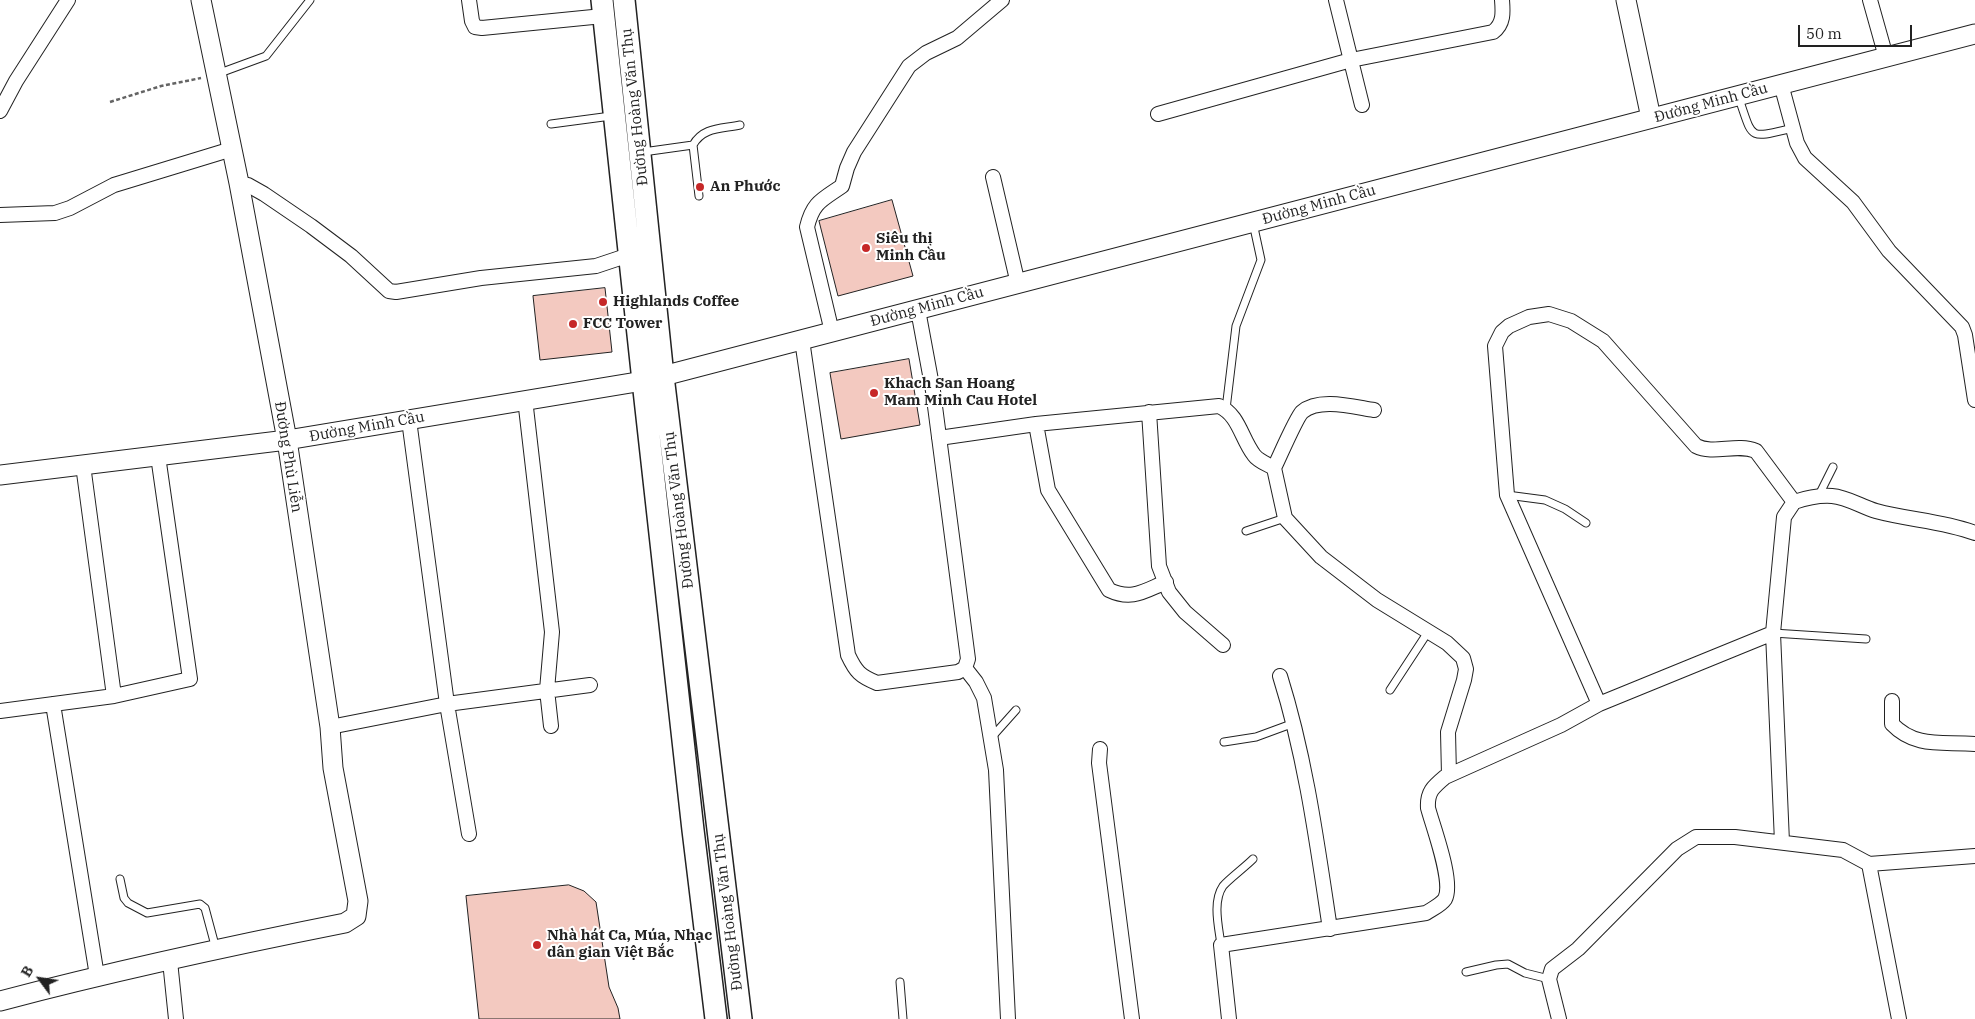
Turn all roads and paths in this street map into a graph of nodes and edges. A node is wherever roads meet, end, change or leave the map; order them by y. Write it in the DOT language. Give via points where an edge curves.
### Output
graph roads {
  1 [pos="68,0"];
  2 [pos="201,0"];
  3 [pos="310,0"];
  4 [pos="469,0"];
  5 [pos="624,0"];
  6 [pos="1002,0"];
  7 [pos="1336,0"];
  8 [pos="1502,0"];
  9 [pos="1626,0"];
  10 [pos="1870,0"];
  11 [pos="604,4"];
  12 [pos="1975,34"];
  13 [pos="1886,57"];
  14 [pos="1351,60"];
  15 [pos="217,74"];
  16 [pos="1782,84"];
  17 [pos="1738,96"];
  18 [pos="110,102"];
  19 [pos="1362,105"];
  20 [pos="0,111"];
  21 [pos="1158,114"];
  22 [pos="614,116"];
  23 [pos="1651,118"];
  24 [pos="551,124"];
  25 [pos="740,125"];
  26 [pos="1793,128"];
  27 [pos="693,145"];
  28 [pos="232,149"];
  29 [pos="640,152"];
  30 [pos="993,177"];
  31 [pos="239,183"];
  32 [pos="699,196"];
  33 [pos="0,214"];
  34 [pos="1253,222"];
  35 [pos="629,255"];
  36 [pos="1018,284"];
  37 [pos="918,310"];
  38 [pos="832,332"];
  39 [pos="802,340"];
  40 [pos="663,376"];
  41 [pos="643,381"];
  42 [pos="525,400"];
  43 [pos="1975,400"];
  44 [pos="1226,410"];
  45 [pos="1374,410"];
  46 [pos="1149,412"];
  47 [pos="409,420"];
  48 [pos="1036,424"];
  49 [pos="939,438"];
  50 [pos="287,440"];
  51 [pos="158,456"];
  52 [pos="83,466"];
  53 [pos="1833,467"];
  54 [pos="1274,468"];
  55 [pos="0,476"];
  56 [pos="1507,496"];
  57 [pos="1818,497"];
  58 [pos="1794,502"];
  59 [pos="1285,518"];
  60 [pos="1586,523"];
  61 [pos="1246,531"];
  62 [pos="1975,532"];
  63 [pos="1166,582"];
  64 [pos="1428,632"];
  65 [pos="1773,632"];
  66 [pos="1866,638"];
  67 [pos="1223,645"];
  68 [pos="965,668"];
  69 [pos="1280,676"];
  70 [pos="590,685"];
  71 [pos="546,690"];
  72 [pos="1390,690"];
  73 [pos="114,696"];
  74 [pos="1892,701"];
  75 [pos="53,704"];
  76 [pos="447,704"];
  77 [pos="1599,704"];
  78 [pos="1016,710"];
  79 [pos="0,711"];
  80 [pos="1294,723"];
  81 [pos="551,726"];
  82 [pos="330,727"];
  83 [pos="990,738"];
  84 [pos="1224,742"];
  85 [pos="1975,744"];
  86 [pos="1100,749"];
  87 [pos="1449,775"];
  88 [pos="718,828"];
  89 [pos="693,830"];
  90 [pos="469,834"];
  91 [pos="1782,842"];
  92 [pos="1975,856"];
  93 [pos="1253,860"];
  94 [pos="1869,864"];
  95 [pos="120,879"];
  96 [pos="1330,929"];
  97 [pos="1221,945"];
  98 [pos="216,950"];
  99 [pos="170,961"];
  100 [pos="1466,972"];
  101 [pos="97,976"];
  102 [pos="1549,980"];
  103 [pos="900,982"];
  104 [pos="0,1000"];
  105 [pos="176,1019"];
  106 [pos="716,1019"];
  107 [pos="741,1019"];
  108 [pos="903,1019"];
  109 [pos="1008,1019"];
  110 [pos="1132,1019"];
  111 [pos="1229,1019"];
  112 [pos="1559,1019"];
  113 [pos="1899,1019"];
  1 -- 20 [label="street"];
  2 -- 15 [label="street, Đường Phù Liễn"];
  3 -- 15 [label="lane" via="266,56"];
  4 -- 11 [label="street" via="472,21 482,28"];
  5 -- 29 [label="main road, Đường Hoàng Văn Thụ"];
  6 -- 38 [label="street" via="957,38 926,53 909,66 854,152 842,186 818,202 811,213 808,228"];
  7 -- 14 [label="street"];
  8 -- 14 [label="street" via="1502,21 1493,32"];
  9 -- 23 [label="street"];
  10 -- 13 [label="street"];
  11 -- 22 [label="main road, Đường Hoàng Văn Thụ"];
  12 -- 13 [label="street, Đường Minh Cầu"];
  13 -- 16 [label="street, Đường Minh Cầu"];
  14 -- 19 [label="street"];
  14 -- 21 [label="street"];
  15 -- 18 [label="path" via="161,86"];
  15 -- 28 [label="street, Đường Phù Liễn"];
  16 -- 17 [label="street, Đường Minh Cầu"];
  16 -- 26 [label="street"];
  17 -- 23 [label="street, Đường Minh Cầu"];
  17 -- 26 [label="lane" via="1750,131 1755,134"];
  22 -- 24 [label="lane"];
  22 -- 35 [label="main road, Đường Hoàng Văn Thụ"];
  23 -- 34 [label="street, Đường Minh Cầu"];
  25 -- 27 [label="lane" via="704,132"];
  26 -- 43 [label="street" via="1805,158 1853,202 1889,251 1962,327 1966,335"];
  27 -- 29 [label="lane"];
  27 -- 32 [label="lane"];
  28 -- 31 [label="street, Đường Phù Liễn"];
  28 -- 33 [label="street" via="114,185 55,214"];
  29 -- 40 [label="main road, Đường Hoàng Văn Thụ"];
  30 -- 36 [label="street"];
  31 -- 35 [label="street" via="264,194 311,226 351,256 389,291 596,266"];
  31 -- 50 [label="street, Đường Phù Liễn"];
  34 -- 36 [label="street, Đường Minh Cầu"];
  34 -- 44 [label="lane" via="1261,260 1236,326"];
  35 -- 41 [label="main road, Đường Hoàng Văn Thụ"];
  36 -- 37 [label="street, Đường Minh Cầu"];
  37 -- 38 [label="street, Đường Minh Cầu"];
  37 -- 49 [label="street"];
  38 -- 39 [label="street, Đường Minh Cầu"];
  39 -- 40 [label="street, Đường Minh Cầu"];
  39 -- 68 [label="street" via="848,655 855,670 877,683 958,672"];
  40 -- 41 [label="main road"];
  40 -- 88 [label="main road, Đường Hoàng Văn Thụ"];
  41 -- 42 [label="street, Đường Minh Cầu"];
  41 -- 89 [label="main road, Đường Hoàng Văn Thụ"];
  42 -- 47 [label="street, Đường Minh Cầu"];
  42 -- 71 [label="street" via="552,632"];
  44 -- 46 [label="street" via="1219,406"];
  44 -- 54 [label="street" via="1254,456"];
  45 -- 54 [label="street" via="1335,404 1314,406 1301,413"];
  46 -- 48 [label="street"];
  46 -- 63 [label="street" via="1159,566"];
  47 -- 50 [label="street, Đường Minh Cầu"];
  47 -- 76 [label="street"];
  48 -- 49 [label="street"];
  48 -- 63 [label="street" via="1048,490 1109,590 1122,596 1135,595"];
  49 -- 68 [label="street" via="968,659"];
  50 -- 51 [label="street, Đường Minh Cầu"];
  50 -- 82 [label="street, Đường Phù Liễn"];
  51 -- 52 [label="street, Đường Minh Cầu"];
  51 -- 73 [label="street" via="190,679"];
  52 -- 55 [label="street, Đường Minh Cầu"];
  52 -- 73 [label="street"];
  53 -- 57 [label="lane"];
  54 -- 59 [label="street"];
  56 -- 58 [label="street" via="1495,346 1509,326 1529,317 1549,314 1571,321 1604,341 1696,446 1705,450 1747,448 1756,451"];
  56 -- 60 [label="lane" via="1545,500"];
  56 -- 77 [label="street"];
  57 -- 58 [label="street"];
  57 -- 62 [label="street" via="1833,496 1876,511"];
  58 -- 65 [label="street" via="1784,517"];
  59 -- 61 [label="lane"];
  59 -- 64 [label="street" via="1322,557 1378,600"];
  63 -- 67 [label="street" via="1169,592 1186,612"];
  64 -- 72 [label="lane"];
  64 -- 87 [label="street" via="1463,658 1466,669 1448,732"];
  65 -- 66 [label="lane"];
  65 -- 77 [label="street"];
  65 -- 91 [label="street"];
  68 -- 83 [label="street" via="984,698"];
  69 -- 80 [label="street"];
  70 -- 71 [label="street"];
  71 -- 76 [label="street"];
  71 -- 81 [label="street"];
  73 -- 75 [label="street"];
  74 -- 85 [label="street" via="1892,724 1901,734 1924,742"];
  75 -- 79 [label="street"];
  75 -- 101 [label="street"];
  76 -- 82 [label="street"];
  76 -- 90 [label="street"];
  77 -- 87 [label="street" via="1561,725"];
  78 -- 83 [label="lane"];
  80 -- 84 [label="lane" via="1256,737"];
  80 -- 96 [label="street" via="1310,797"];
  82 -- 98 [label="street, Đường Phù Liễn" via="333,768 358,901 356,916 345,924"];
  83 -- 109 [label="street" via="996,770"];
  86 -- 110 [label="street" via="1099,763"];
  87 -- 96 [label="street" via="1431,789 1427,798 1448,880 1445,899 1426,913"];
  88 -- 89 [label="main road"];
  88 -- 107 [label="main road, Đường Hoàng Văn Thụ"];
  89 -- 106 [label="main road, Đường Hoàng Văn Thụ"];
  91 -- 94 [label="street" via="1843,850"];
  91 -- 102 [label="street" via="1696,837 1677,849 1578,949 1552,969"];
  92 -- 94 [label="street"];
  93 -- 97 [label="lane" via="1220,892 1217,908"];
  94 -- 113 [label="street"];
  95 -- 98 [label="lane" via="124,898 140,911 147,913 200,904 205,908"];
  96 -- 97 [label="street"];
  97 -- 111 [label="street"];
  98 -- 99 [label="street"];
  99 -- 101 [label="street"];
  99 -- 105 [label="street"];
  100 -- 102 [label="lane" via="1508,964"];
  101 -- 104 [label="street"];
  102 -- 112 [label="street"];
  103 -- 108 [label="lane"];
}
